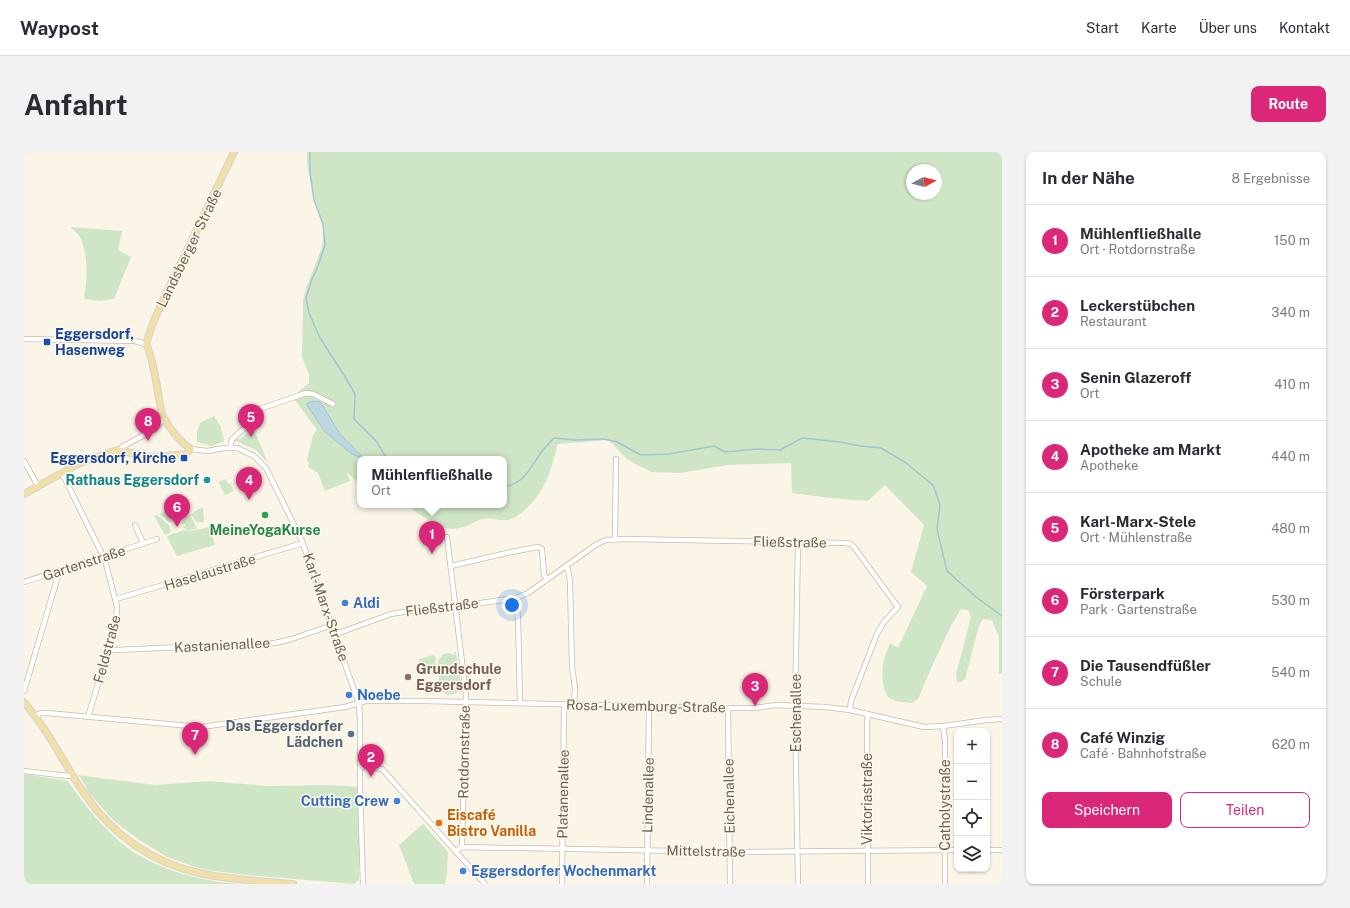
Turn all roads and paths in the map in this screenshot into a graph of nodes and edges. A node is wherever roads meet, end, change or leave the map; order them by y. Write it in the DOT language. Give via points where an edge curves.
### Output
graph roads {
  1 [pos="234,152"];
  2 [pos="24,339"];
  3 [pos="146,344"];
  4 [pos="333,404"];
  5 [pos="164,418"];
  6 [pos="230,448"];
  7 [pos="191,449"];
  8 [pos="121,450"];
  9 [pos="616,459"];
  10 [pos="24,461"];
  11 [pos="62,473"];
  12 [pos="38,486"];
  13 [pos="24,494"];
  14 [pos="136,525"];
  15 [pos="447,538"];
  16 [pos="157,539"];
  17 [pos="615,539"];
  18 [pos="798,542"];
  19 [pos="143,543"];
  20 [pos="303,543"];
  21 [pos="104,556"];
  22 [pos="451,566"];
  23 [pos="566,566"];
  24 [pos="57,572"];
  25 [pos="547,580"];
  26 [pos="24,582"];
  27 [pos="516,598"];
  28 [pos="116,599"];
  29 [pos="455,606"];
  30 [pos="332,625"];
  31 [pos="336,634"];
  32 [pos="108,648"];
  33 [pos="24,691"];
  34 [pos="24,702"];
  35 [pos="465,702"];
  36 [pos="520,703"];
  37 [pos="359,704"];
  38 [pos="564,705"];
  39 [pos="574,705"];
  40 [pos="795,706"];
  41 [pos="649,707"];
  42 [pos="728,708"];
  43 [pos="850,710"];
  44 [pos="868,714"];
  45 [pos="35,716"];
  46 [pos="88,717"];
  47 [pos="1002,719"];
  48 [pos="943,726"];
  49 [pos="360,767"];
  50 [pos="24,771"];
  51 [pos="72,774"];
  52 [pos="462,847"];
  53 [pos="562,849"];
  54 [pos="647,850"];
  55 [pos="944,850"];
  56 [pos="954,850"];
  57 [pos="990,850"];
  58 [pos="1002,850"];
  59 [pos="456,851"];
  60 [pos="868,851"];
  61 [pos="730,852"];
  62 [pos="798,852"];
  63 [pos="293,884"];
  64 [pos="363,884"];
  65 [pos="485,884"];
  66 [pos="562,884"];
  67 [pos="647,884"];
  68 [pos="730,884"];
  69 [pos="798,884"];
  70 [pos="868,884"];
  71 [pos="945,884"];
  1 -- 3 [label="main road, Landsberger Straße" via="164,298"];
  2 -- 3 [label="street" via="135,341"];
  3 -- 5 [label="main road"];
  4 -- 6 [label="street" via="306,393 260,409 251,415 248,425 233,438"];
  5 -- 7 [label="main road"];
  5 -- 8 [label="street" via="155,429 122,447"];
  6 -- 7 [label="street" via="207,451"];
  6 -- 20 [label="street, Karl-Marx-Straße" via="237,448 254,456 266,468"];
  7 -- 8 [label="main road" via="186,454 156,457"];
  8 -- 11 [label="main road" via="85,460"];
  9 -- 17 [label="street"];
  10 -- 12 [label="street"];
  11 -- 12 [label="main road"];
  11 -- 21 [label="street, Feldstraße"];
  12 -- 13 [label="main road"];
  14 -- 19 [label="street, Gartenstraße"];
  15 -- 22 [label="street, Rotdornstraße"];
  16 -- 19 [label="street, Gartenstraße"];
  17 -- 18 [label="street, Fließstraße"];
  17 -- 23 [label="street, Fließstraße" via="597,544"];
  18 -- 40 [label="street, Eschenallee"];
  18 -- 43 [label="street, Fließstraße" via="851,544 898,607 877,634 851,701"];
  19 -- 21 [label="street, Gartenstraße"];
  20 -- 28 [label="street, Haselaustraße"];
  20 -- 30 [label="street, Karl-Marx-Straße"];
  21 -- 24 [label="street, Gartenstraße"];
  21 -- 28 [label="street, Feldstraße"];
  22 -- 25 [label="street" via="538,547 542,549 544,575"];
  22 -- 29 [label="street, Rotdornstraße"];
  23 -- 25 [label="street, Fließstraße"];
  23 -- 39 [label="street" via="570,581"];
  24 -- 26 [label="street, Gartenstraße"];
  24 -- 33 [label="street" via="58,576"];
  25 -- 27 [label="street, Fließstraße"];
  27 -- 29 [label="street, Fließstraße"];
  27 -- 36 [label="street"];
  28 -- 32 [label="street, Feldstraße" via="117,615"];
  29 -- 31 [label="street, Fließstraße" via="391,614"];
  29 -- 35 [label="street, Rotdornstraße"];
  30 -- 31 [label="street, Karl-Marx-Straße"];
  30 -- 32 [label="street, Kastanienallee" via="275,643 115,650"];
  31 -- 37 [label="street, Karl-Marx-Straße"];
  32 -- 46 [label="street, Feldstraße"];
  34 -- 45 [label="main road"];
  35 -- 36 [label="street, Rosa-Luxemburg-Straße"];
  35 -- 37 [label="street, Rosa-Luxemburg-Straße" via="373,701"];
  35 -- 52 [label="street, Rotdornstraße"];
  36 -- 38 [label="street, Rosa-Luxemburg-Straße"];
  37 -- 46 [label="street, Rosa-Luxemburg-Straße" via="201,727"];
  37 -- 49 [label="street, Karl-Marx-Straße"];
  38 -- 39 [label="street, Rosa-Luxemburg-Straße"];
  38 -- 53 [label="street, Platanenallee"];
  39 -- 41 [label="street, Rosa-Luxemburg-Straße"];
  40 -- 42 [label="street, Rosa-Luxemburg-Straße"];
  40 -- 43 [label="street, Rosa-Luxemburg-Straße"];
  40 -- 62 [label="street, Eschenallee"];
  41 -- 42 [label="street, Rosa-Luxemburg-Straße"];
  41 -- 54 [label="street, Lindenallee"];
  42 -- 61 [label="street, Eichenallee"];
  43 -- 44 [label="street, Rosa-Luxemburg-Straße"];
  44 -- 48 [label="street, Rosa-Luxemburg-Straße" via="916,726"];
  44 -- 60 [label="street, Viktoriastraße"];
  45 -- 46 [label="street, Rosa-Luxemburg-Straße" via="47,713"];
  45 -- 51 [label="main road" via="49,734"];
  47 -- 48 [label="street, Rosa-Luxemburg-Straße"];
  48 -- 55 [label="street, Catholystraße"];
  49 -- 59 [label="street" via="382,769"];
  49 -- 64 [label="street, Karl-Marx-Straße"];
  50 -- 51 [label="street" via="69,776"];
  51 -- 63 [label="main road" via="92,805 110,826 131,843 154,856 199,873"];
  52 -- 53 [label="street, Mittelstraße"];
  52 -- 59 [label="street"];
  53 -- 54 [label="street, Mittelstraße"];
  53 -- 66 [label="street, Platanenallee"];
  54 -- 61 [label="street, Mittelstraße"];
  54 -- 67 [label="street, Lindenallee"];
  55 -- 56 [label="street, Mittelstraße"];
  55 -- 60 [label="street, Mittelstraße"];
  55 -- 71 [label="street, Catholystraße"];
  57 -- 58 [label="street"];
  59 -- 65 [label="street"];
  60 -- 62 [label="street, Mittelstraße"];
  60 -- 70 [label="street, Viktoriastraße"];
  61 -- 62 [label="street, Mittelstraße"];
  61 -- 68 [label="street, Eichenallee"];
  62 -- 69 [label="street, Eschenallee"];
}
